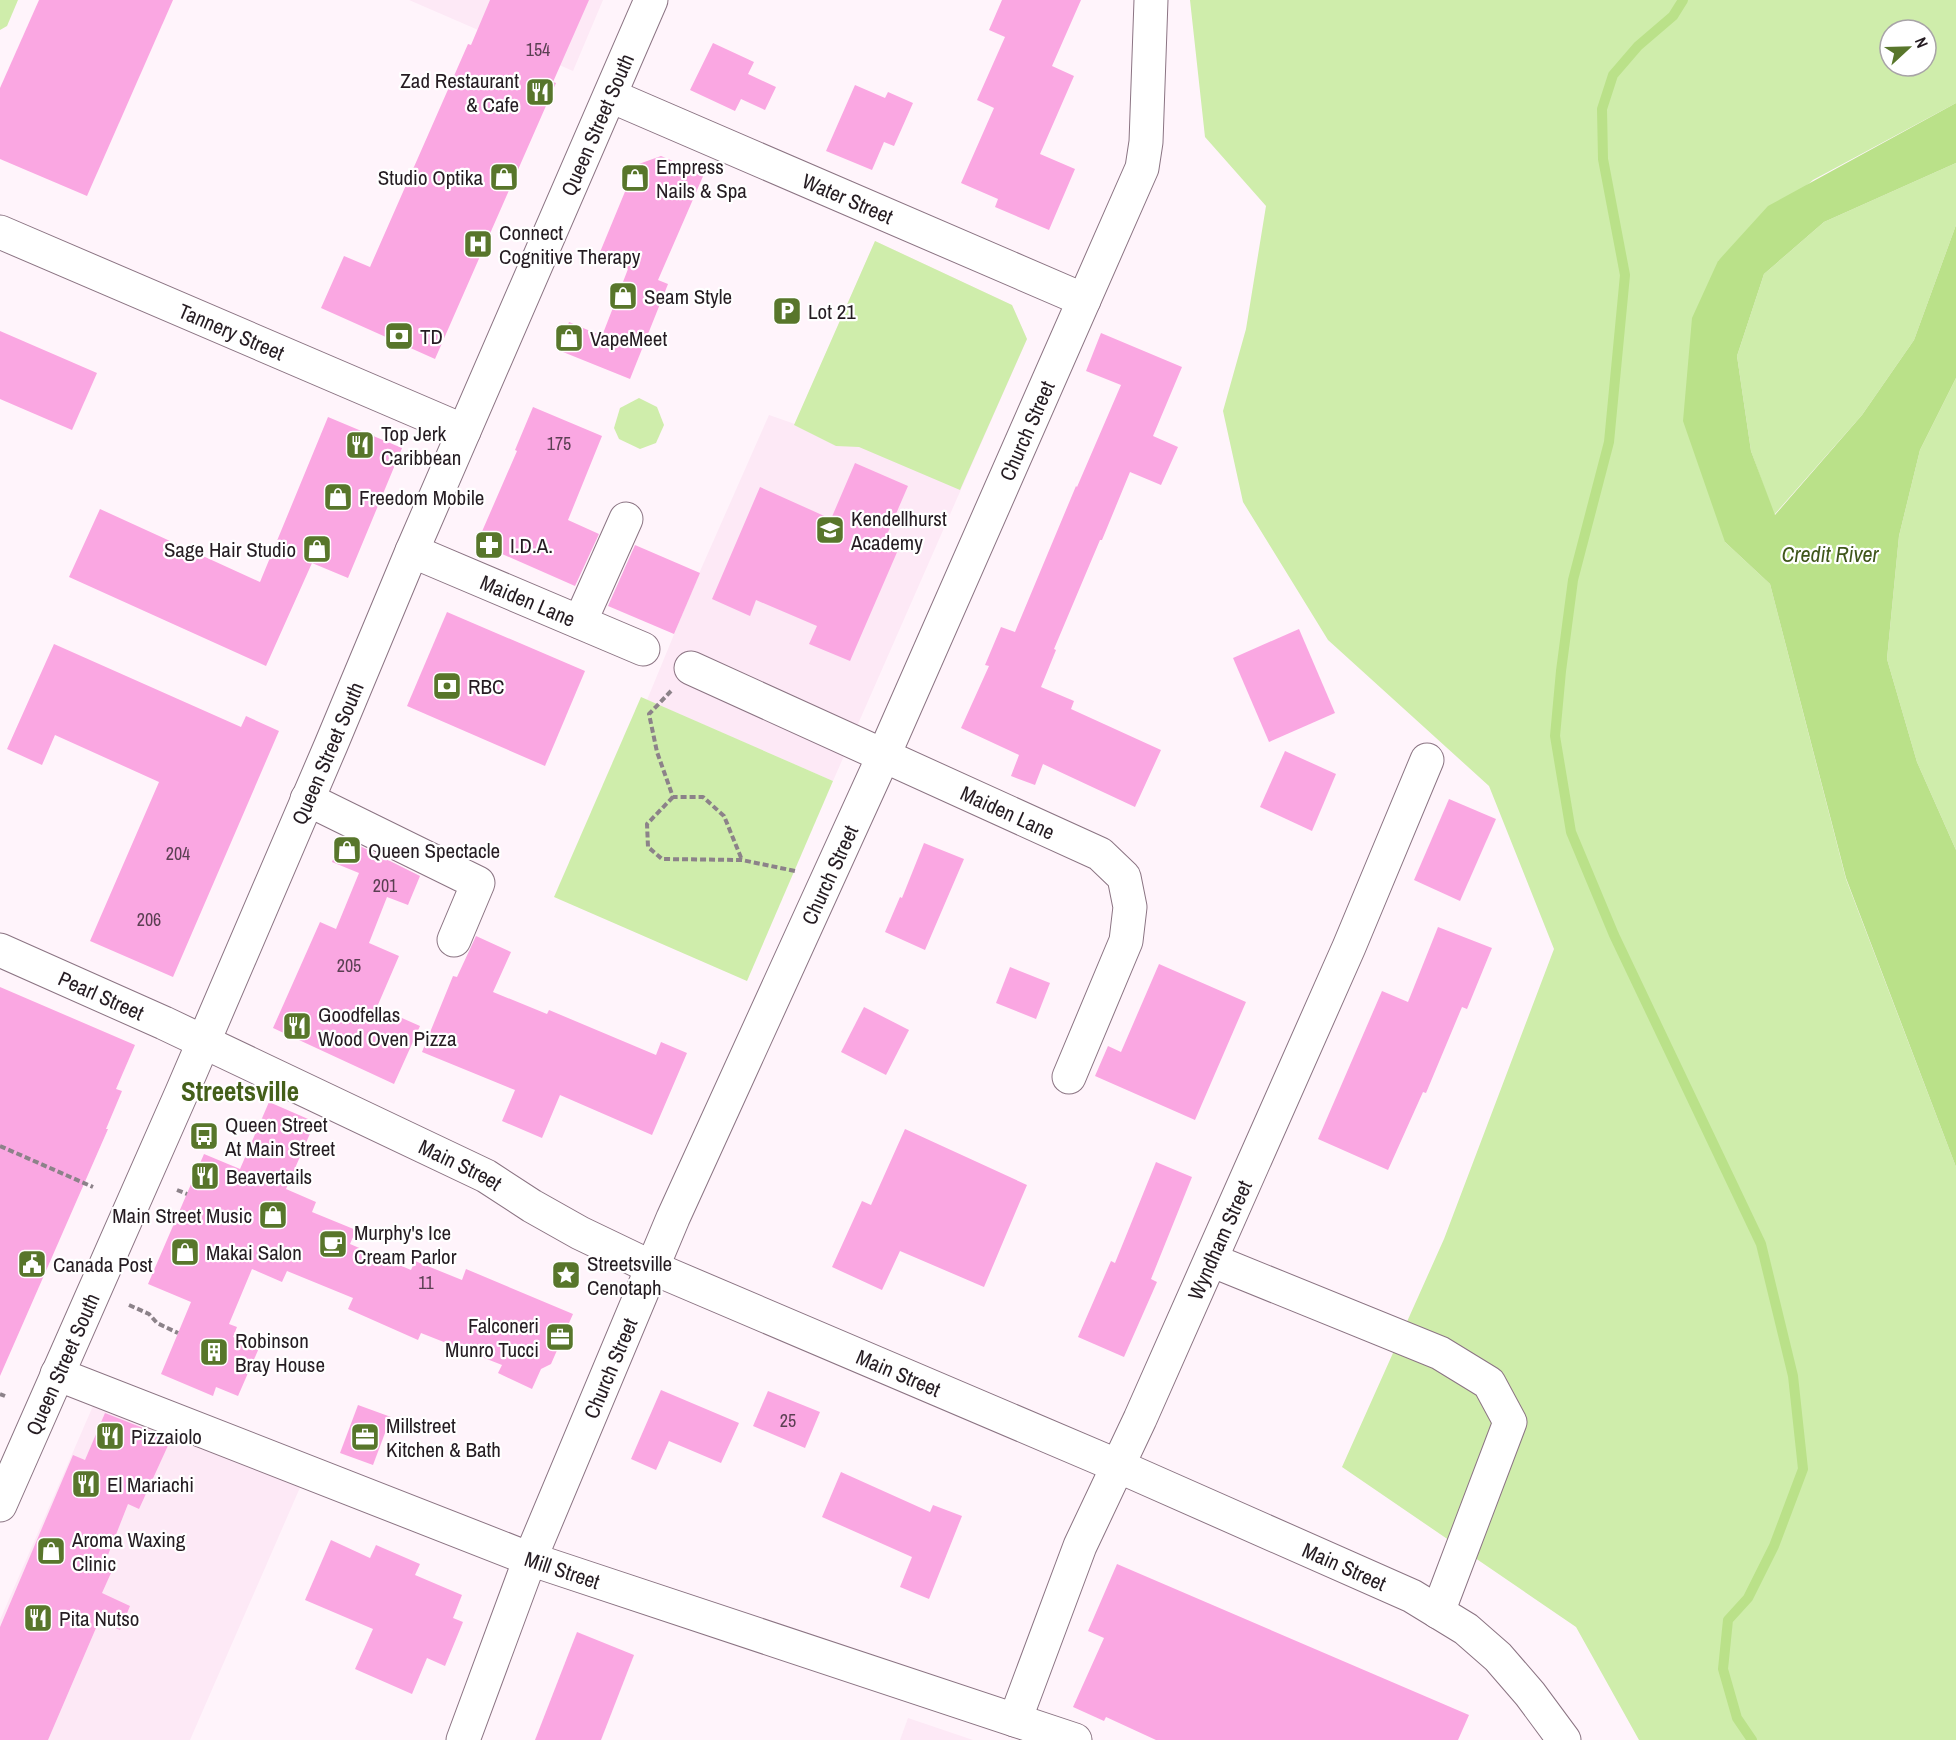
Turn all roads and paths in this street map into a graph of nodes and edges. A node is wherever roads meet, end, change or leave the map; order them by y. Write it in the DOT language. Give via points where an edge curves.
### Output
graph roads {
  1 [pos="651,0"];
  2 [pos="1151,0"];
  3 [pos="611,96"];
  4 [pos="0,232"];
  5 [pos="1084,300"];
  6 [pos="464,431"];
  7 [pos="626,519"];
  8 [pos="412,551"];
  9 [pos="580,622"];
  10 [pos="643,649"];
  11 [pos="691,668"];
  12 [pos="883,757"];
  13 [pos="1427,760"];
  14 [pos="673,797"];
  15 [pos="307,799"];
  16 [pos="742,860"];
  17 [pos="827,881"];
  18 [pos="454,940"];
  19 [pos="0,950"];
  20 [pos="203,1042"];
  21 [pos="1069,1077"];
  22 [pos="0,1146"];
  23 [pos="93,1186"];
  24 [pos="177,1190"];
  25 [pos="188,1194"];
  26 [pos="1211,1260"];
  27 [pos="653,1268"];
  28 [pos="129,1305"];
  29 [pos="178,1333"];
  30 [pos="57,1374"];
  31 [pos="1118,1466"];
  32 [pos="0,1505"];
  33 [pos="530,1559"];
  34 [pos="1438,1612"];
  35 [pos="1016,1720"];
  36 [pos="463,1740"];
  37 [pos="1075,1740"];
  38 [pos="1563,1740"];
  1 -- 3 [label="street, Queen Street South"];
  2 -- 5 [label="street, Church Street" via="1142,168"];
  3 -- 5 [label="street, Water Street"];
  3 -- 6 [label="street, Queen Street South"];
  4 -- 6 [label="street, Tannery Street"];
  5 -- 12 [label="street, Church Street"];
  6 -- 8 [label="street, Queen Street South"];
  7 -- 9 [label="street"];
  8 -- 9 [label="street, Maiden Lane"];
  8 -- 15 [label="street, Queen Street South"];
  9 -- 10 [label="street, Maiden Lane"];
  11 -- 12 [label="street, Maiden Lane"];
  11 -- 14 [label="path" via="649,714"];
  12 -- 17 [label="street, Church Street"];
  12 -- 21 [label="street, Maiden Lane" via="1100,854 1124,877 1130,907 1126,940"];
  13 -- 26 [label="street, Wyndham Street"];
  14 -- 16 [label="path" via="703,797 724,816"];
  14 -- 16 [label="path" via="647,824 648,847 662,859"];
  15 -- 18 [label="street" via="478,883"];
  15 -- 20 [label="street, Queen Street South"];
  16 -- 17 [label="path"];
  17 -- 27 [label="street, Church Street"];
  19 -- 20 [label="street, Pearl Street"];
  20 -- 27 [label="street, Main Street" via="486,1176 580,1233"];
  20 -- 30 [label="street, Queen Street South"];
  22 -- 23 [label="path"];
  24 -- 25 [label="path"];
  26 -- 31 [label="street, Wyndham Street"];
  26 -- 34 [label="street" via="1440,1353 1489,1383 1510,1422"];
  27 -- 31 [label="street, Main Street"];
  27 -- 33 [label="street, Church Street"];
  28 -- 29 [label="path"];
  30 -- 32 [label="street, Queen Street South"];
  30 -- 33 [label="street, Mill Street"];
  31 -- 34 [label="street, Main Street" via="1412,1596"];
  31 -- 35 [label="street, Wyndham Street" via="1080,1546"];
  33 -- 35 [label="street, Mill Street"];
  33 -- 36 [label="street, Church Street"];
  34 -- 38 [label="street, Main Street" via="1466,1629 1498,1657"];
  35 -- 37 [label="street, Mill Street"];
}
